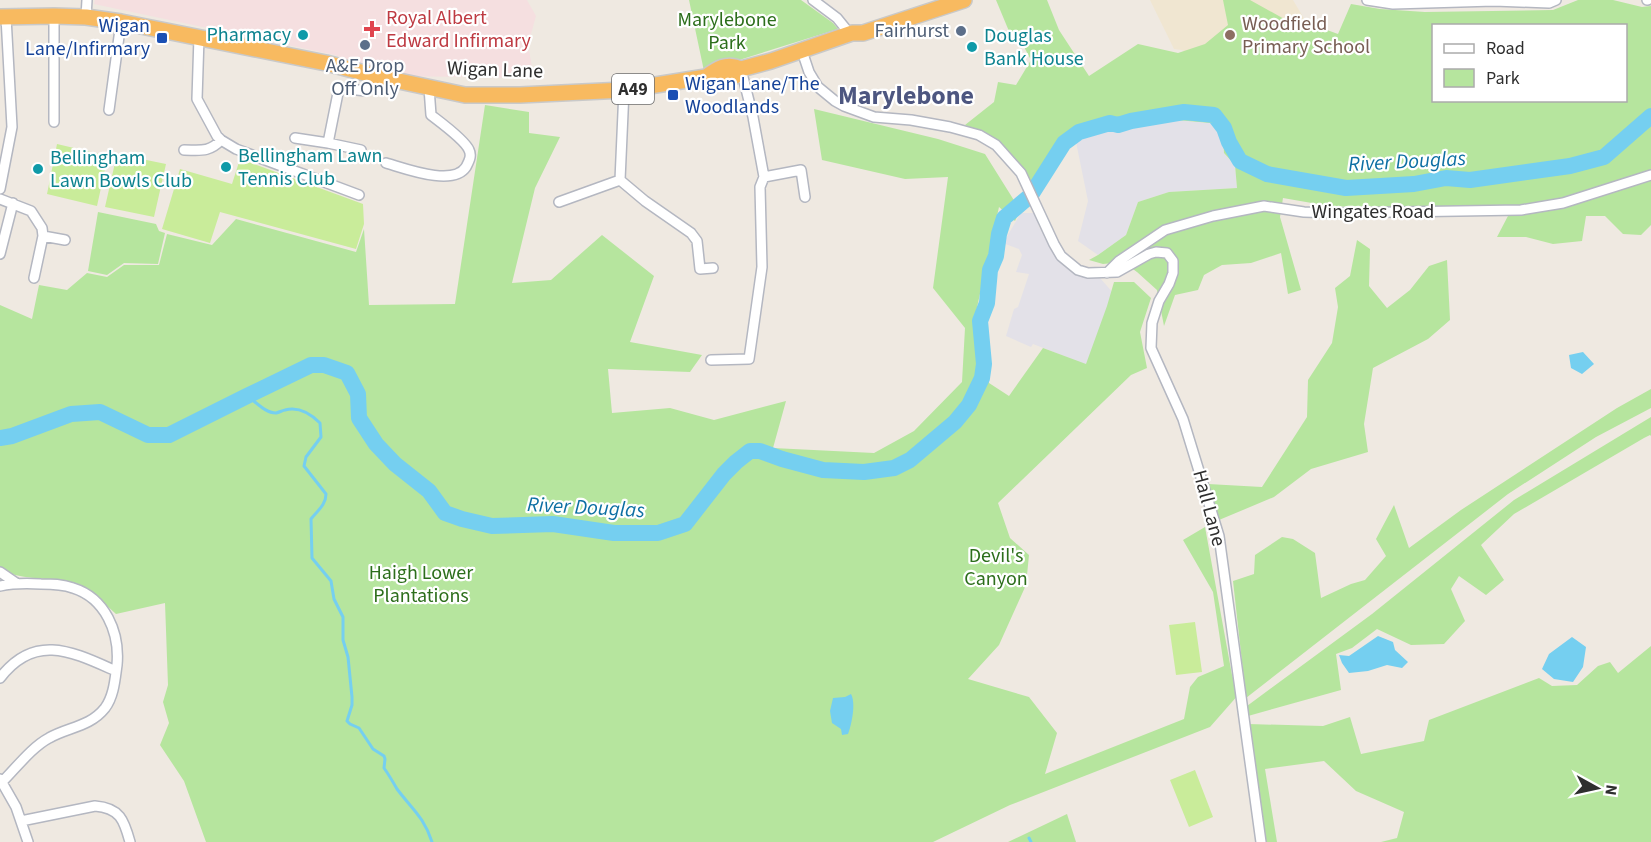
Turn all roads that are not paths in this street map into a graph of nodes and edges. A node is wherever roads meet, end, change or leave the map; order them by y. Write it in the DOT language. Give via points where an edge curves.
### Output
graph roads {
  1 [pos="87,0"];
  2 [pos="813,0"];
  3 [pos="932,0"];
  4 [pos="964,0"];
  5 [pos="1367,0"];
  6 [pos="1556,0"];
  7 [pos="1404,1"];
  8 [pos="54,16"];
  9 [pos="3,17"];
  10 [pos="86,17"];
  11 [pos="122,22"];
  12 [pos="851,33"];
  13 [pos="200,37"];
  14 [pos="802,51"];
  15 [pos="741,69"];
  16 [pos="380,77"];
  17 [pos="429,88"];
  18 [pos="624,90"];
  19 [pos="109,110"];
  20 [pos="54,122"];
  21 [pos="295,138"];
  22 [pos="221,140"];
  23 [pos="328,143"];
  24 [pos="183,150"];
  25 [pos="361,150"];
  26 [pos="387,163"];
  27 [pos="1651,174"];
  28 [pos="764,177"];
  29 [pos="620,180"];
  30 [pos="0,189"];
  31 [pos="359,195"];
  32 [pos="805,197"];
  33 [pos="0,199"];
  34 [pos="559,202"];
  35 [pos="13,203"];
  36 [pos="43,236"];
  37 [pos="65,240"];
  38 [pos="0,254"];
  39 [pos="713,268"];
  40 [pos="1107,273"];
  41 [pos="34,278"];
  42 [pos="711,360"];
  43 [pos="0,572"];
  44 [pos="16,583"];
  45 [pos="0,586"];
  46 [pos="116,671"];
  47 [pos="0,678"];
  48 [pos="1,780"];
  49 [pos="21,821"];
  50 [pos="28,842"];
  51 [pos="130,842"];
  52 [pos="1261,842"];
  1 -- 10 [label="street"];
  2 -- 12 [label="street"];
  3 -- 12 [label="highway, Wigan Lane / A49" via="860,25"];
  4 -- 12 [label="highway, Wigan Lane / A49" via="863,33"];
  5 -- 7 [label="street"];
  6 -- 7 [label="street" via="1409,4"];
  8 -- 9 [label="highway, Wigan Lane / A49"];
  8 -- 10 [label="highway, Wigan Lane / A49"];
  8 -- 20 [label="street"];
  9 -- 30 [label="street" via="12,127"];
  10 -- 11 [label="highway, Wigan Lane / A49"];
  11 -- 13 [label="highway, Wigan Lane / A49"];
  11 -- 19 [label="street"];
  12 -- 14 [label="highway, Wigan Lane / A49"];
  13 -- 16 [label="highway, Wigan Lane / A49"];
  13 -- 22 [label="street" via="197,99"];
  14 -- 15 [label="highway, Wigan Lane / A49"];
  14 -- 40 [label="street" via="813,80 835,101 874,117 950,127 979,135 996,145 1021,173 1054,244 1068,263 1088,273"];
  15 -- 18 [label="highway, Wigan Lane / A49" via="733,65 718,68 706,77"];
  15 -- 28 [label="street"];
  16 -- 17 [label="highway, Wigan Lane / A49"];
  16 -- 23 [label="street" via="366,91 339,88"];
  17 -- 18 [label="highway, Wigan Lane / A49" via="484,95"];
  17 -- 26 [label="street" via="431,115 469,149 470,160 464,171 450,176 423,174"];
  18 -- 29 [label="street"];
  21 -- 23 [label="street"];
  22 -- 24 [label="street" via="205,150"];
  22 -- 31 [label="street"];
  23 -- 25 [label="street"];
  27 -- 40 [label="street, Wingates Road" via="1563,203 1521,210 1334,213 1264,206 1165,230"];
  28 -- 32 [label="street" via="801,170"];
  28 -- 42 [label="street" via="760,188 762,267 749,359"];
  29 -- 34 [label="street"];
  29 -- 39 [label="street" via="691,232 697,241 700,269"];
  33 -- 35 [label="street"];
  35 -- 36 [label="street" via="31,211"];
  35 -- 38 [label="street"];
  36 -- 37 [label="street"];
  36 -- 41 [label="street"];
  40 -- 52 [label="street, Hall Lane" via="1117,272 1156,252 1167,253 1173,261 1173,273 1152,323 1151,348 1183,419 1219,536"];
  43 -- 44 [label="street"];
  44 -- 45 [label="street"];
  44 -- 46 [label="street" via="61,585 97,601 113,629 118,656"];
  46 -- 47 [label="street" via="92,660 46,649 19,658"];
  46 -- 48 [label="street" via="110,700 98,716 47,738"];
  48 -- 49 [label="street"];
  49 -- 50 [label="street"];
  49 -- 51 [label="street" via="105,807 120,815"];
}
